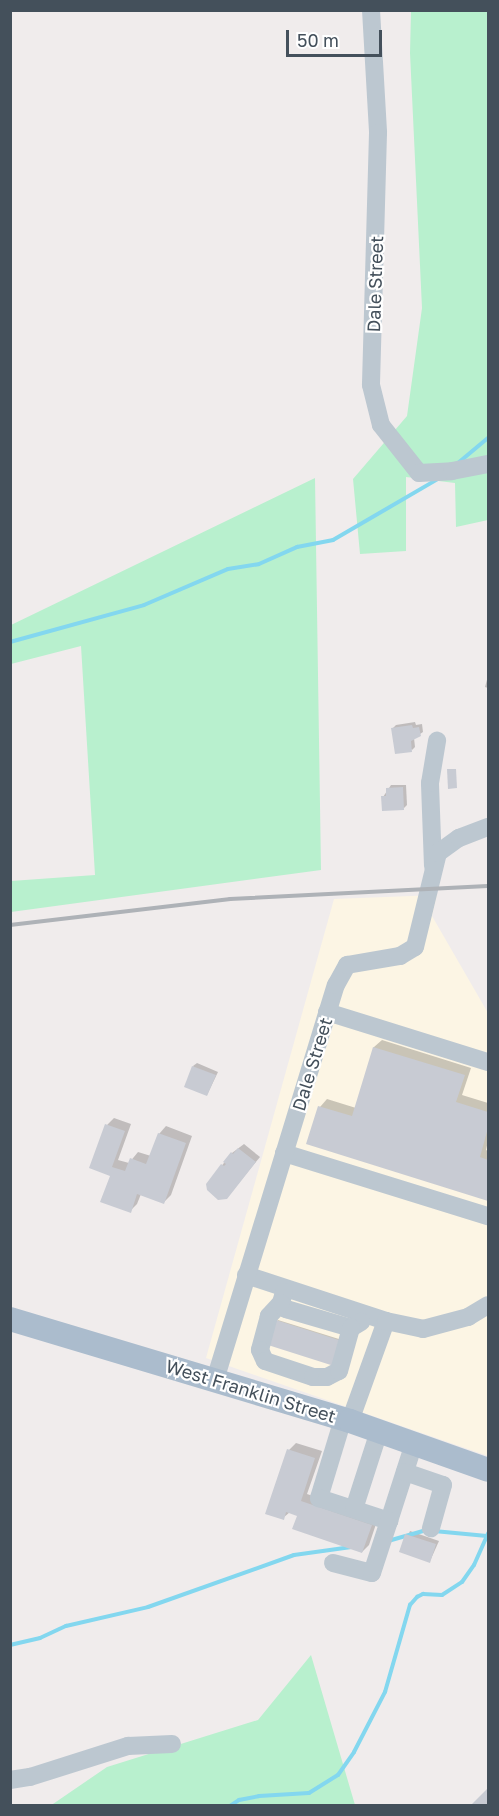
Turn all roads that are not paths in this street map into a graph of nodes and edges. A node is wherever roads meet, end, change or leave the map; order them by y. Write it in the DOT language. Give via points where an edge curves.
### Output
graph roads {
  1 [pos="371,10"];
  2 [pos="489,464"];
  3 [pos="437,741"];
  4 [pos="489,827"];
  5 [pos="434,866"];
  6 [pos="327,1012"];
  7 [pos="489,1062"];
  8 [pos="284,1153"];
  9 [pos="489,1216"];
  10 [pos="246,1275"];
  11 [pos="283,1295"];
  12 [pos="489,1305"];
  13 [pos="368,1315"];
  14 [pos="10,1319"];
  15 [pos="386,1321"];
  16 [pos="351,1328"];
  17 [pos="301,1373"];
  18 [pos="215,1380"];
  19 [pos="293,1404"];
  20 [pos="346,1420"];
  21 [pos="379,1431"];
  22 [pos="414,1443"];
  23 [pos="451,1457"];
  24 [pos="489,1470"];
  25 [pos="405,1472"];
  26 [pos="443,1485"];
  27 [pos="354,1509"];
  28 [pos="389,1521"];
  29 [pos="431,1528"];
  30 [pos="333,1563"];
  31 [pos="172,1744"];
  32 [pos="10,1780"];
  1 -- 2 [label="street, Dale Street" via="378,133 373,395 381,425 419,472"];
  3 -- 5 [label="street" via="430,783"];
  4 -- 5 [label="street, Dale Street" via="448,844 438,853"];
  5 -- 6 [label="street, Dale Street" via="415,947 400,956 347,965"];
  6 -- 7 [label="street"];
  6 -- 8 [label="street, Dale Street"];
  8 -- 9 [label="street"];
  8 -- 10 [label="street, Dale Street"];
  10 -- 11 [label="street"];
  10 -- 18 [label="street, Dale Street"];
  11 -- 13 [label="street"];
  11 -- 16 [label="street" via="286,1309"];
  11 -- 17 [label="street" via="269,1316 260,1350 265,1361"];
  12 -- 15 [label="street" via="468,1317 423,1329"];
  13 -- 15 [label="street"];
  13 -- 16 [label="street"];
  14 -- 18 [label="main road, West Franklin Street"];
  15 -- 20 [label="street"];
  16 -- 17 [label="street" via="339,1371 327,1377"];
  17 -- 19 [label="street"];
  18 -- 19 [label="main road, West Franklin Street"];
  19 -- 20 [label="main road, West Franklin Street"];
  20 -- 21 [label="main road, West Franklin Street"];
  20 -- 27 [label="street" via="319,1498"];
  21 -- 22 [label="main road, West Franklin Street"];
  21 -- 27 [label="street"];
  22 -- 23 [label="main road, West Franklin Street"];
  22 -- 25 [label="street"];
  23 -- 24 [label="main road, West Franklin Street"];
  23 -- 26 [label="street"];
  25 -- 26 [label="street"];
  25 -- 28 [label="street"];
  26 -- 29 [label="street"];
  27 -- 28 [label="street"];
  28 -- 30 [label="street" via="372,1573"];
  31 -- 32 [label="street" via="128,1746"];
}
